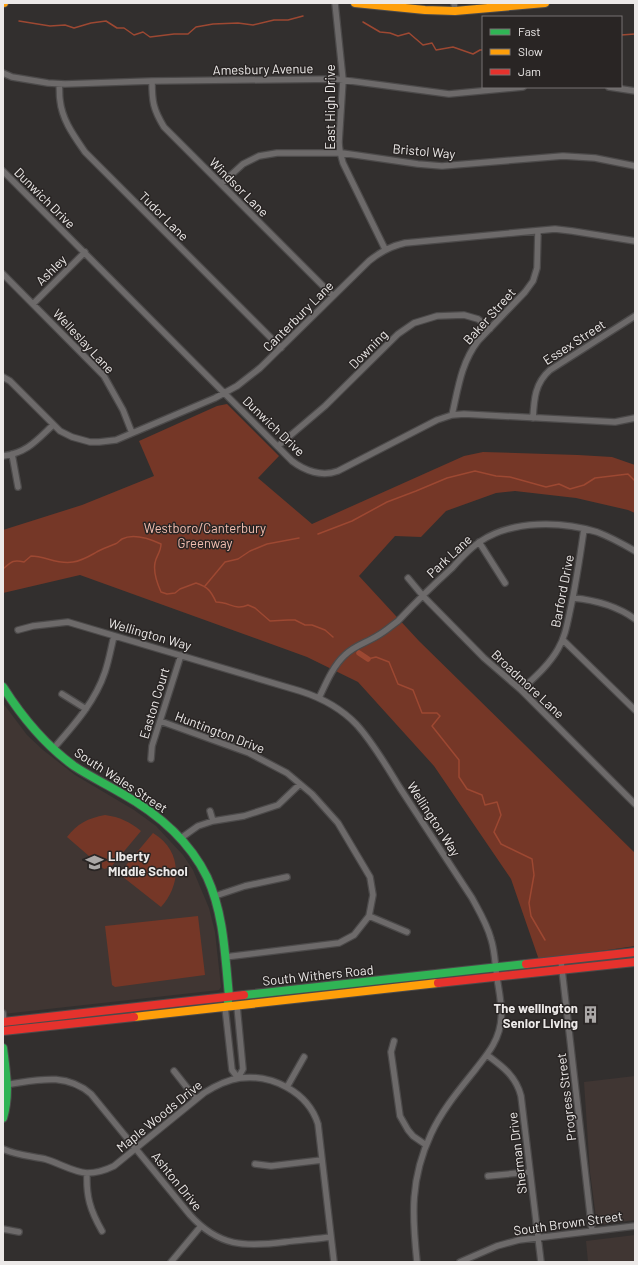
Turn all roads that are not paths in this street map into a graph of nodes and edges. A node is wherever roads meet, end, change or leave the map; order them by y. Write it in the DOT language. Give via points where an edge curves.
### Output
graph roads {
  1 [pos="335,3"];
  2 [pos="355,3"];
  3 [pos="545,3"];
  4 [pos="455,7"];
  5 [pos="3,73"];
  6 [pos="343,80"];
  7 [pos="152,81"];
  8 [pos="59,84"];
  9 [pos="512,88"];
  10 [pos="616,88"];
  11 [pos="635,91"];
  12 [pos="342,153"];
  13 [pos="635,166"];
  14 [pos="3,171"];
  15 [pos="221,184"];
  16 [pos="538,231"];
  17 [pos="635,241"];
  18 [pos="385,249"];
  19 [pos="84,252"];
  20 [pos="3,274"];
  21 [pos="333,296"];
  22 [pos="33,304"];
  23 [pos="635,316"];
  24 [pos="490,329"];
  25 [pos="281,348"];
  26 [pos="3,377"];
  27 [pos="224,394"];
  28 [pos="452,415"];
  29 [pos="533,418"];
  30 [pos="635,418"];
  31 [pos="53,425"];
  32 [pos="132,434"];
  33 [pos="278,446"];
  34 [pos="12,454"];
  35 [pos="3,456"];
  36 [pos="18,487"];
  37 [pos="584,529"];
  38 [pos="479,542"];
  39 [pos="635,551"];
  40 [pos="408,578"];
  41 [pos="505,583"];
  42 [pos="423,596"];
  43 [pos="573,598"];
  44 [pos="635,619"];
  45 [pos="18,630"];
  46 [pos="114,636"];
  47 [pos="563,640"];
  48 [pos="181,655"];
  49 [pos="3,686"];
  50 [pos="521,690"];
  51 [pos="62,694"];
  52 [pos="319,698"];
  53 [pos="86,709"];
  54 [pos="635,710"];
  55 [pos="160,721"];
  56 [pos="53,749"];
  57 [pos="151,759"];
  58 [pos="300,784"];
  59 [pos="635,804"];
  60 [pos="210,811"];
  61 [pos="213,822"];
  62 [pos="181,838"];
  63 [pos="287,877"];
  64 [pos="215,896"];
  65 [pos="369,916"];
  66 [pos="407,932"];
  67 [pos="635,952"];
  68 [pos="225,957"];
  69 [pos="561,961"];
  70 [pos="635,962"];
  71 [pos="496,968"];
  72 [pos="562,970"];
  73 [pos="497,977"];
  74 [pos="230,996"];
  75 [pos="237,1006"];
  76 [pos="225,1007"];
  77 [pos="3,1013"];
  78 [pos="3,1023"];
  79 [pos="3,1031"];
  80 [pos="394,1041"];
  81 [pos="3,1048"];
  82 [pos="487,1055"];
  83 [pos="304,1057"];
  84 [pos="174,1071"];
  85 [pos="238,1078"];
  86 [pos="5,1084"];
  87 [pos="287,1087"];
  88 [pos="196,1099"];
  89 [pos="3,1118"];
  90 [pos="426,1145"];
  91 [pos="136,1148"];
  92 [pos="3,1149"];
  93 [pos="322,1160"];
  94 [pos="255,1164"];
  95 [pos="530,1172"];
  96 [pos="87,1173"];
  97 [pos="488,1176"];
  98 [pos="201,1226"];
  99 [pos="635,1226"];
  100 [pos="3,1229"];
  101 [pos="102,1230"];
  102 [pos="592,1231"];
  103 [pos="19,1232"];
  104 [pos="331,1237"];
  105 [pos="538,1238"];
  106 [pos="171,1262"];
  107 [pos="334,1262"];
  108 [pos="418,1262"];
  109 [pos="460,1262"];
  110 [pos="541,1262"];
  1 -- 6 [label="street, East High Drive"];
  2 -- 4 [label="main road" via="425,10"];
  3 -- 4 [label="main road"];
  5 -- 8 [label="street, Amesbury Avenue"];
  6 -- 7 [label="street, Amesbury Avenue"];
  6 -- 9 [label="street, Amesbury Avenue" via="449,94"];
  6 -- 12 [label="street, East High Drive" via="339,142"];
  7 -- 8 [label="street, Amesbury Avenue"];
  7 -- 15 [label="street, Windsor Lane" via="152,100 164,127"];
  8 -- 25 [label="street, Tudor Lane" via="63,114 85,152"];
  10 -- 11 [label="street"];
  12 -- 13 [label="street, Bristol Way" via="442,166 563,156 595,158"];
  12 -- 15 [label="street, Bristol Way" via="268,154 250,159"];
  12 -- 18 [label="street, East High Drive" via="343,163"];
  14 -- 19 [label="street, Dunwich Drive"];
  15 -- 21 [label="street, Windsor Lane"];
  16 -- 17 [label="street, Canterbury Lane" via="563,229"];
  16 -- 18 [label="street, Canterbury Lane" via="405,243"];
  16 -- 24 [label="street, Baker Street" via="537,268 533,281"];
  18 -- 21 [label="street, Canterbury Lane"];
  19 -- 22 [label="street, Ashley"];
  19 -- 27 [label="street, Dunwich Drive"];
  20 -- 22 [label="street, Welleslay Lane"];
  21 -- 25 [label="street, Canterbury Lane"];
  22 -- 32 [label="street, Welleslay Lane" via="104,376 123,410"];
  23 -- 29 [label="street, Essex Street" via="545,374 535,392"];
  24 -- 28 [label="street, Baker Street" via="478,341 466,360"];
  24 -- 33 [label="street, Downing" via="478,319 464,315 437,316 414,323 398,334 325,406"];
  25 -- 27 [label="street, Canterbury Lane" via="247,379"];
  26 -- 31 [label="street, Canterbury Lane"];
  27 -- 32 [label="street, Canterbury Lane"];
  27 -- 33 [label="street, Dunwich Drive"];
  28 -- 29 [label="street, Dunwich Drive"];
  28 -- 33 [label="street, Dunwich Drive" via="437,420 332,473 319,473 302,467"];
  29 -- 30 [label="street, Dunwich Drive" via="615,422"];
  31 -- 32 [label="street, Canterbury Lane" via="72,437 90,442 116,440"];
  31 -- 34 [label="street" via="33,445"];
  34 -- 35 [label="street"];
  34 -- 36 [label="street"];
  37 -- 38 [label="street, Park Lane" via="552,525 519,527 502,531"];
  37 -- 39 [label="street, Park Lane"];
  37 -- 43 [label="street, Barford Drive"];
  38 -- 41 [label="street"];
  38 -- 42 [label="street, Park Lane"];
  40 -- 42 [label="street, Broadmore Lane"];
  42 -- 50 [label="street, Broadmore Lane" via="484,658"];
  42 -- 52 [label="street, Park Lane" via="384,632 344,655"];
  43 -- 44 [label="street" via="607,605"];
  43 -- 47 [label="street, Barford Drive"];
  45 -- 46 [label="street, Wellington Way" via="68,622"];
  46 -- 48 [label="street, Wellington Way"];
  46 -- 53 [label="street" via="105,672"];
  47 -- 50 [label="street, Barford Drive" via="550,661"];
  47 -- 54 [label="street"];
  48 -- 52 [label="street, Wellington Way"];
  48 -- 55 [label="street, Easton Court"];
  49 -- 56 [label="main road, South Wales Street" via="23,717"];
  50 -- 59 [label="street, Broadmore Lane"];
  51 -- 53 [label="street"];
  52 -- 71 [label="street, Wellington Way" via="332,704 357,725 388,769 484,920 491,938"];
  53 -- 56 [label="street"];
  55 -- 57 [label="street, Easton Court" via="152,746"];
  55 -- 58 [label="street, Huntington Drive" via="249,753 287,773"];
  56 -- 62 [label="main road, South Wales Street" via="156,816"];
  58 -- 61 [label="street" via="278,805 244,816"];
  58 -- 65 [label="street, Huntington Drive" via="338,823 370,878 373,895"];
  60 -- 61 [label="street"];
  61 -- 62 [label="street" via="198,826"];
  62 -- 64 [label="main road, South Wales Street" via="200,864"];
  63 -- 64 [label="street" via="245,886"];
  64 -- 68 [label="main road, South Wales Street"];
  65 -- 66 [label="street"];
  65 -- 68 [label="street, Huntington Drive" via="354,935 339,943"];
  67 -- 69 [label="main road, South Withers Road"];
  68 -- 74 [label="main road, South Wales Street"];
  69 -- 71 [label="main road, South Withers Road"];
  69 -- 72 [label="street, Progress Street"];
  70 -- 72 [label="main road, South Withers Road"];
  71 -- 73 [label="street, Wellington Way"];
  71 -- 74 [label="main road, South Withers Road"];
  72 -- 73 [label="main road, South Withers Road"];
  72 -- 102 [label="street, Progress Street"];
  73 -- 75 [label="main road, South Withers Road"];
  73 -- 82 [label="street, Wellington Way" via="502,1003 502,1021"];
  74 -- 75 [label="main road, South Wales Street"];
  74 -- 76 [label="main road"];
  74 -- 78 [label="main road, South Withers Road"];
  75 -- 76 [label="main road, South Withers Road"];
  75 -- 85 [label="street" via="243,1069"];
  76 -- 79 [label="main road, South Withers Road"];
  76 -- 85 [label="street" via="232,1070"];
  77 -- 78 [label="street"];
  80 -- 90 [label="street" via="391,1052 400,1116 413,1136"];
  81 -- 86 [label="main road"];
  82 -- 90 [label="street, Wellington Way" via="446,1108"];
  82 -- 95 [label="street, Sherman Drive" via="512,1076 519,1089"];
  83 -- 87 [label="street"];
  84 -- 88 [label="street"];
  85 -- 87 [label="street, Maple Woods Drive" via="260,1078"];
  85 -- 88 [label="street, Maple Woods Drive" via="219,1084"];
  86 -- 89 [label="main road" via="6,1106"];
  86 -- 91 [label="street, Ashton Drive" via="53,1079 78,1084 91,1094"];
  87 -- 93 [label="street, Maple Woods Drive" via="308,1104 316,1117"];
  88 -- 91 [label="street, Maple Woods Drive"];
  90 -- 108 [label="street, Wellington Way" via="419,1167 414,1200"];
  91 -- 96 [label="street, Maple Woods Drive" via="114,1166 100,1172"];
  91 -- 98 [label="street, Ashton Drive"];
  92 -- 96 [label="street, Maple Woods Drive"];
  93 -- 94 [label="street" via="271,1166"];
  93 -- 104 [label="street, Maple Woods Drive"];
  95 -- 97 [label="street"];
  95 -- 105 [label="street, Sherman Drive"];
  96 -- 101 [label="street" via="88,1198"];
  98 -- 104 [label="street, Ashton Drive" via="218,1238 245,1245"];
  98 -- 106 [label="street"];
  99 -- 102 [label="street, South Brown Street"];
  100 -- 103 [label="street"];
  102 -- 105 [label="street, South Brown Street"];
  104 -- 107 [label="street, Maple Woods Drive"];
  105 -- 109 [label="street, South Brown Street" via="507,1243"];
  105 -- 110 [label="street, Sherman Drive"];
}
